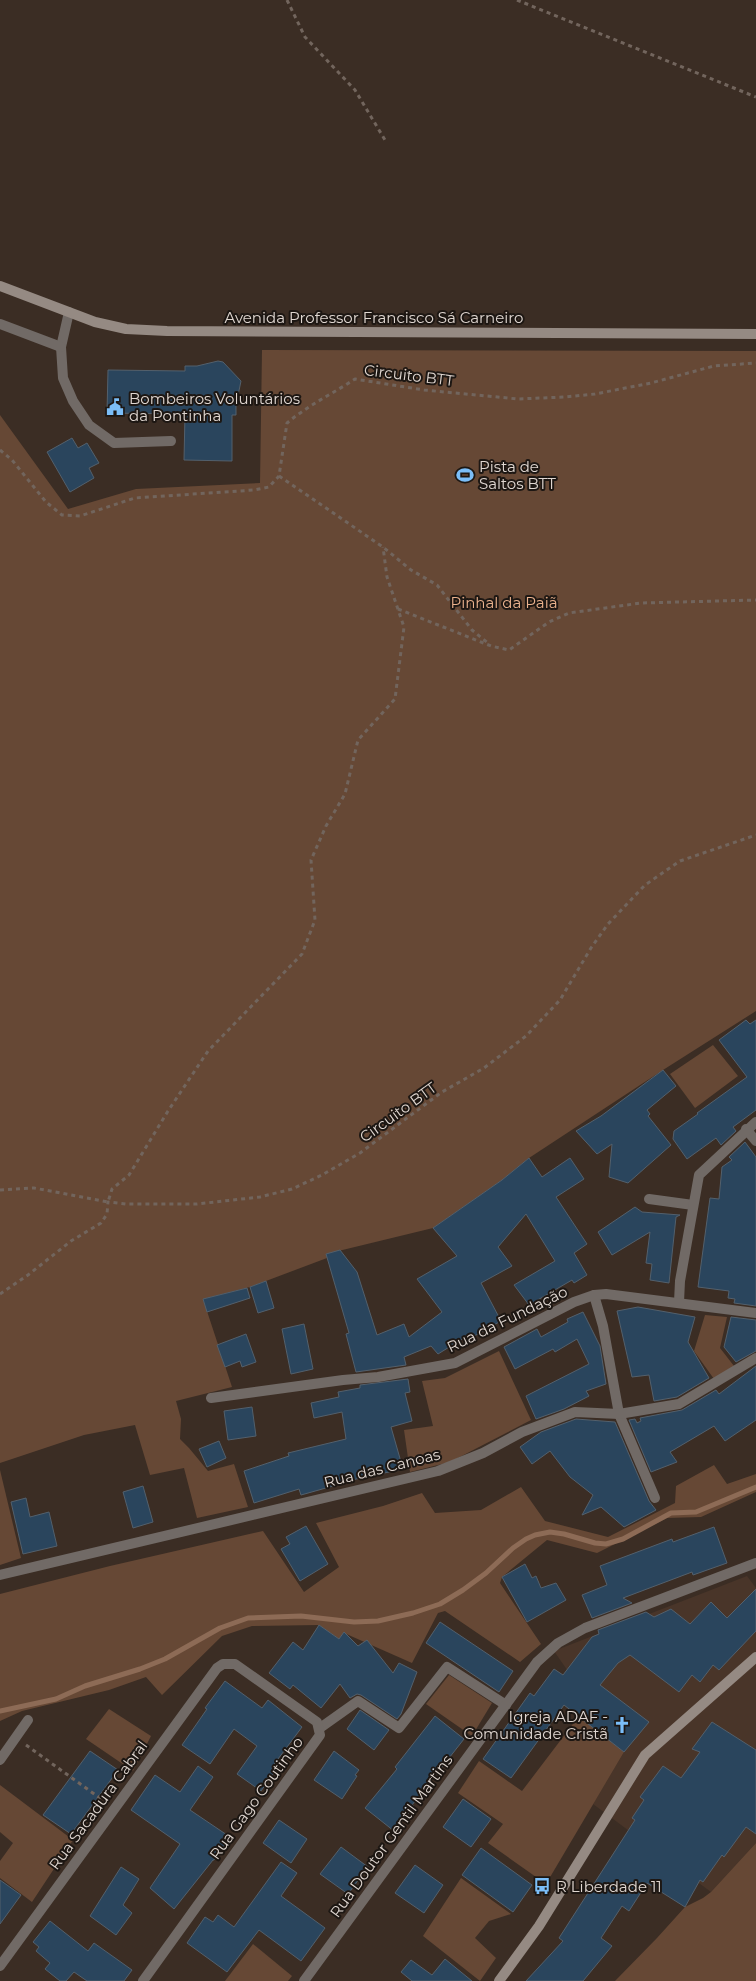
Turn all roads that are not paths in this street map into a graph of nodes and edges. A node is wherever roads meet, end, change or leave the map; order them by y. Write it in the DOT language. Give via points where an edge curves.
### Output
graph roads {
  1 [pos="0,286"];
  2 [pos="69,312"];
  3 [pos="0,324"];
  4 [pos="756,334"];
  5 [pos="60,347"];
  6 [pos="171,442"];
  7 [pos="756,1122"];
  8 [pos="746,1129"];
  9 [pos="756,1141"];
  10 [pos="649,1199"];
  11 [pos="693,1205"];
  12 [pos="594,1295"];
  13 [pos="679,1302"];
  14 [pos="756,1313"];
  15 [pos="756,1358"];
  16 [pos="211,1398"];
  17 [pos="619,1414"];
  18 [pos="654,1498"];
  19 [pos="756,1563"];
  20 [pos="0,1575"];
  21 [pos="756,1657"];
  22 [pos="223,1664"];
  23 [pos="506,1705"];
  24 [pos="28,1720"];
  25 [pos="320,1728"];
  26 [pos="0,1760"];
  27 [pos="0,1966"];
  28 [pos="143,1981"];
  29 [pos="304,1981"];
  30 [pos="499,1981"];
  1 -- 2 [label="main road, Avenida Professor Francisco Sá Carneiro"];
  2 -- 4 [label="main road, Avenida Professor Francisco Sá Carneiro" via="126,329 168,331"];
  2 -- 5 [label="street"];
  3 -- 5 [label="street"];
  5 -- 6 [label="street" via="63,378 89,425 114,443"];
  7 -- 8 [label="street"];
  8 -- 9 [label="street"];
  8 -- 11 [label="street" via="699,1175"];
  10 -- 11 [label="street"];
  11 -- 13 [label="street"];
  12 -- 13 [label="street, Rua da Fundação"];
  12 -- 16 [label="street, Rua da Fundação" via="574,1302 455,1363 378,1377"];
  12 -- 17 [label="street"];
  13 -- 14 [label="street, Rua da Fundação"];
  15 -- 17 [label="street, Rua das Canoas" via="679,1404"];
  17 -- 18 [label="street"];
  17 -- 20 [label="street, Rua das Canoas" via="575,1412 522,1432 483,1453 438,1471"];
  19 -- 23 [label="street, Rua Doutor Gentil Martins" via="570,1635 537,1662"];
  21 -- 30 [label="main road" via="645,1755 539,1926"];
  22 -- 25 [label="street, Rua Gago Coutinho" via="235,1664 317,1722"];
  22 -- 27 [label="street, Rua Sacadura Cabral"];
  23 -- 25 [label="street" via="447,1667 399,1728 358,1701"];
  23 -- 29 [label="street, Rua Doutor Gentil Martins"];
  24 -- 26 [label="street"];
  25 -- 28 [label="street, Rua Gago Coutinho" via="320,1735"];
}
